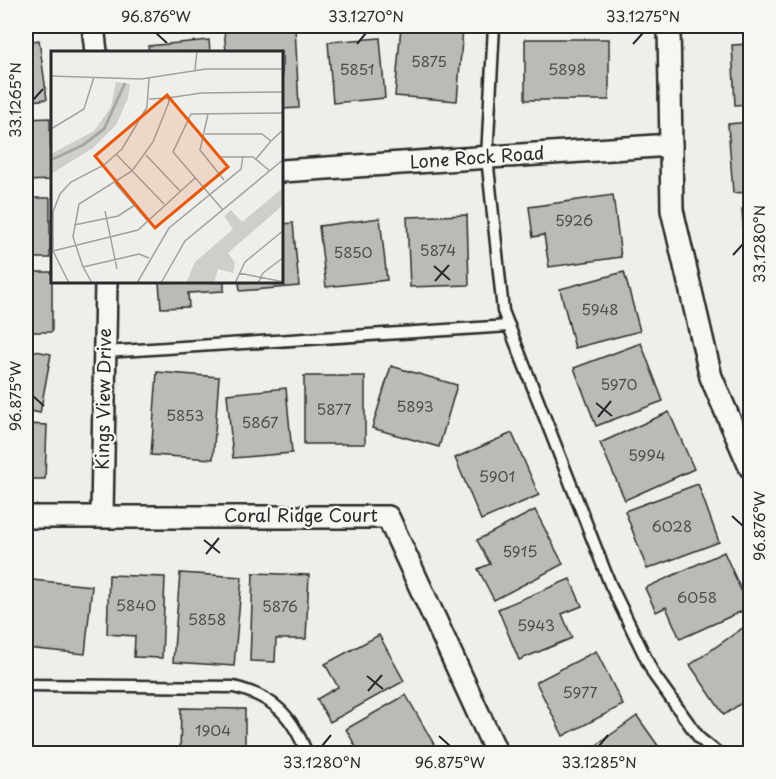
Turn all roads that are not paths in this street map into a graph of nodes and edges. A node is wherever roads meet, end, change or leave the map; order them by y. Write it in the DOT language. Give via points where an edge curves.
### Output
graph roads {
  1 [pos="93,26"];
  2 [pos="495,26"];
  3 [pos="669,26"];
  4 [pos="96,51"];
  5 [pos="671,145"];
  6 [pos="487,157"];
  7 [pos="284,171"];
  8 [pos="106,284"];
  9 [pos="509,326"];
  10 [pos="105,352"];
  11 [pos="750,467"];
  12 [pos="102,515"];
  13 [pos="26,517"];
  14 [pos="26,685"];
  15 [pos="307,753"];
  16 [pos="497,753"];
  17 [pos="719,753"];
  1 -- 4 [label="street"];
  2 -- 6 [label="lane"];
  3 -- 5 [label="street"];
  5 -- 6 [label="street, Lone Rock Road"];
  5 -- 11 [label="street" via="672,210 711,377"];
  6 -- 7 [label="street, Lone Rock Road"];
  6 -- 9 [label="lane" via="503,310"];
  8 -- 10 [label="street, Kings View Drive"];
  9 -- 10 [label="lane"];
  9 -- 17 [label="lane" via="610,584 649,665 700,739"];
  10 -- 12 [label="street, Kings View Drive"];
  12 -- 13 [label="street, Coral Ridge Court"];
  12 -- 16 [label="street, Coral Ridge Court" via="388,517"];
  14 -- 15 [label="lane" via="234,687 257,693 283,710"];
}
